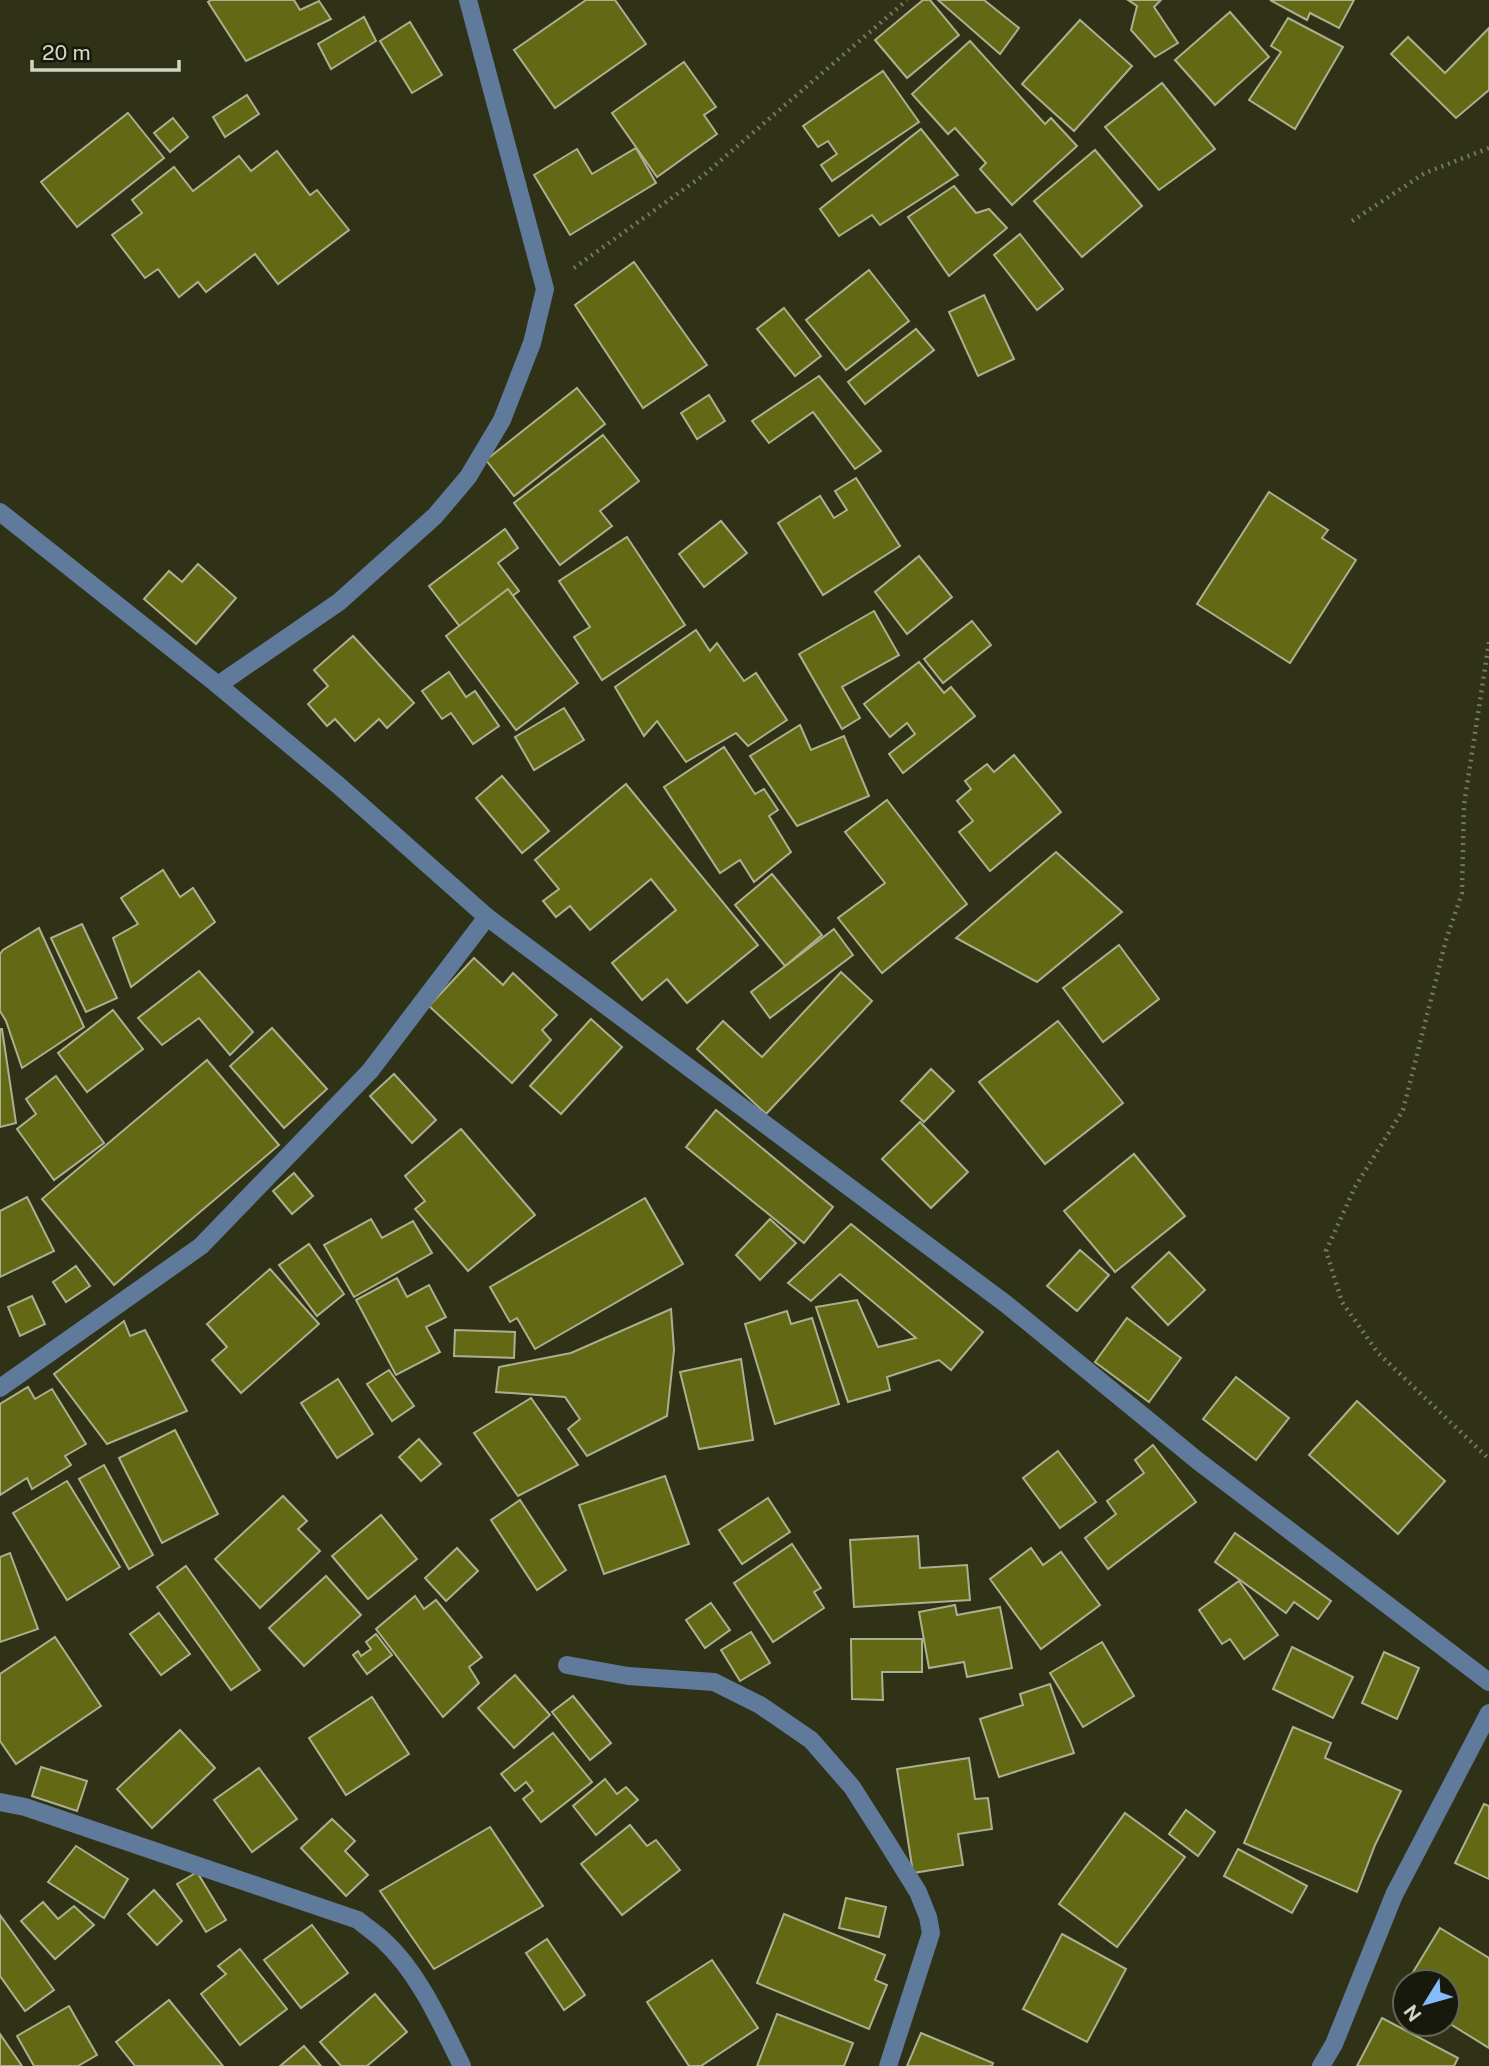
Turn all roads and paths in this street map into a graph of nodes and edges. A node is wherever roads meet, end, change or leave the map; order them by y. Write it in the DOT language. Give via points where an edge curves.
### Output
graph roads {
  1 [pos="468,0"];
  2 [pos="907,0"];
  3 [pos="1489,148"];
  4 [pos="1352,220"];
  5 [pos="545,289"];
  6 [pos="0,512"];
  7 [pos="1489,642"];
  8 [pos="218,685"];
  9 [pos="487,917"];
  10 [pos="0,1388"];
  11 [pos="1489,1459"];
  12 [pos="567,1665"];
  13 [pos="1489,1682"];
  14 [pos="1489,1713"];
  15 [pos="0,1802"];
  16 [pos="462,2066"];
  17 [pos="888,2066"];
  18 [pos="1321,2066"];
  1 -- 5 [label="street"];
  2 -- 5 [label="path" via="705,174"];
  3 -- 4 [label="path" via="1425,173"];
  5 -- 8 [label="street" via="532,343 502,420 468,477 435,516 340,602"];
  6 -- 8 [label="street"];
  7 -- 11 [label="path" via="1464,805 1462,893 1403,1110 1355,1187 1326,1251 1342,1302 1378,1353"];
  8 -- 9 [label="street"];
  9 -- 10 [label="street" via="370,1071 201,1246"];
  9 -- 13 [label="street" via="1006,1304 1198,1461"];
  12 -- 17 [label="street" via="628,1676 715,1682 760,1705 811,1740 852,1787 918,1892 931,1933"];
  14 -- 18 [label="street" via="1394,1895"];
  15 -- 16 [label="street" via="358,1920 385,1941 409,1970"];
}
